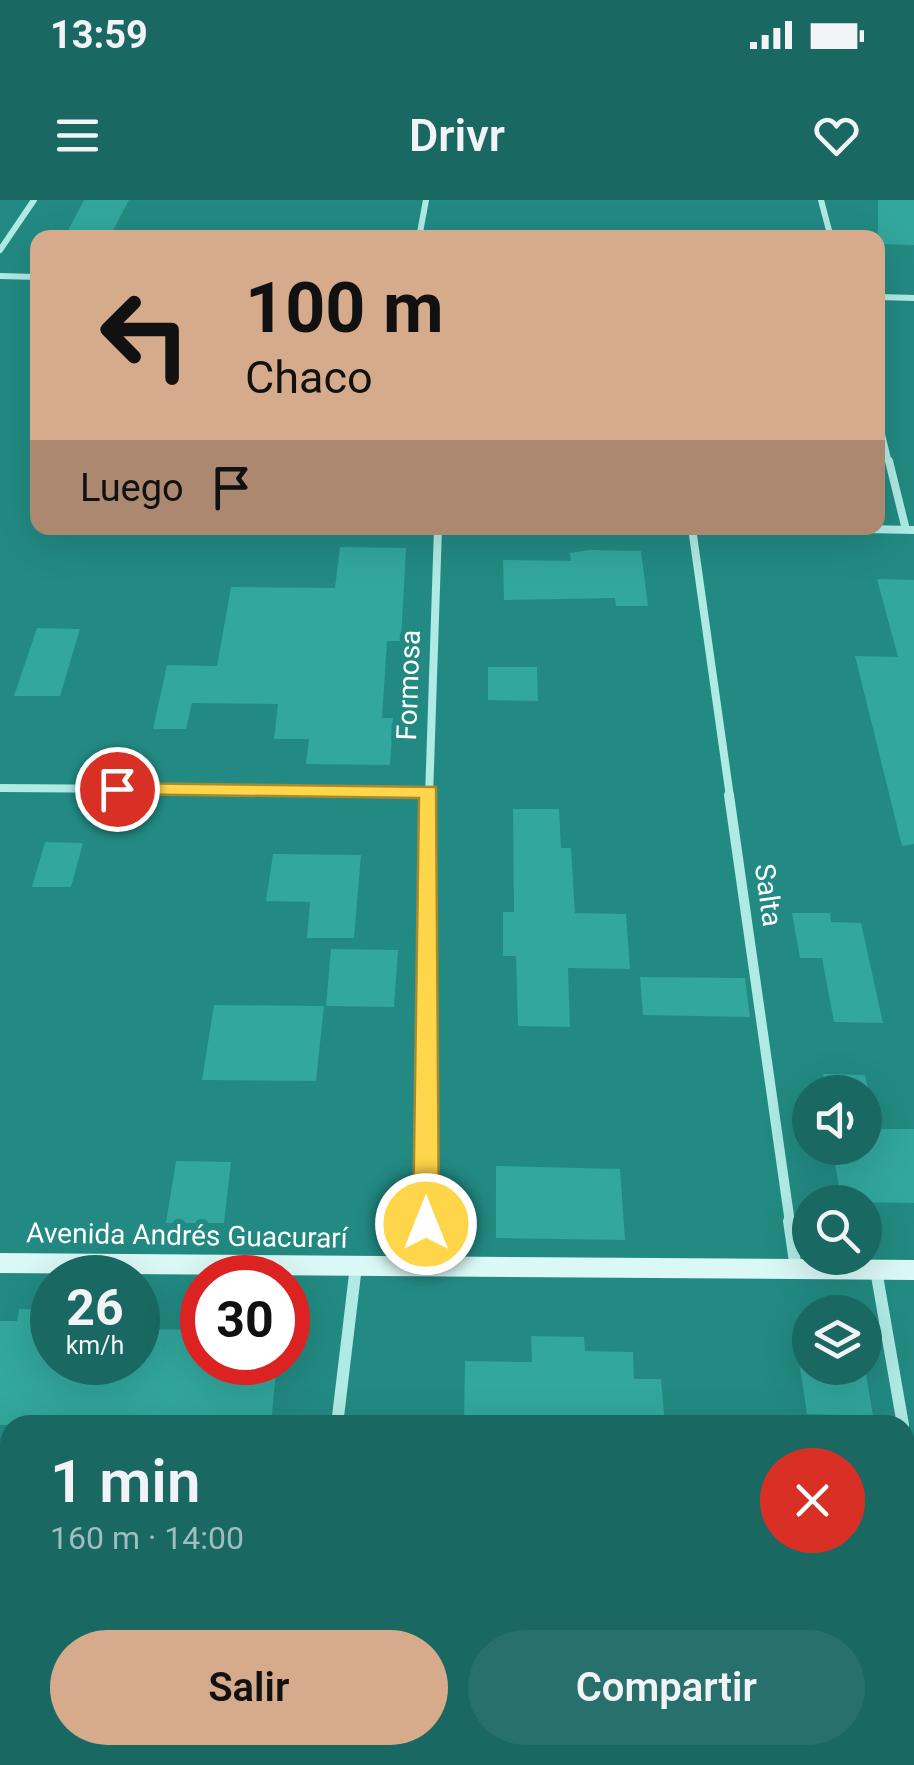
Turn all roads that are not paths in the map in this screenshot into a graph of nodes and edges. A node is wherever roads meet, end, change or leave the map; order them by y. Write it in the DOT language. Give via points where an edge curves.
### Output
graph roads {
  1 [pos="34,200"];
  2 [pos="426,200"];
  3 [pos="822,200"];
  4 [pos="420,230"];
  5 [pos="829,230"];
  6 [pos="0,250"];
  7 [pos="0,276"];
  8 [pos="30,277"];
  9 [pos="885,298"];
  10 [pos="914,298"];
  11 [pos="885,442"];
  12 [pos="885,529"];
  13 [pos="910,530"];
  14 [pos="438,535"];
  15 [pos="693,535"];
  16 [pos="0,788"];
  17 [pos="429,792"];
  18 [pos="792,1240"];
  19 [pos="0,1263"];
  20 [pos="426,1263"];
  21 [pos="356,1266"];
  22 [pos="792,1269"];
  23 [pos="882,1269"];
  24 [pos="914,1270"];
  25 [pos="877,1275"];
  26 [pos="338,1415"];
  27 [pos="902,1415"];
  1 -- 6 [label="street"];
  2 -- 4 [label="street"];
  3 -- 5 [label="street"];
  7 -- 8 [label="street"];
  9 -- 10 [label="street"];
  11 -- 13 [label="street"];
  12 -- 13 [label="street"];
  14 -- 17 [label="street, Formosa"];
  15 -- 18 [label="street, Salta"];
  16 -- 17 [label="street"];
  17 -- 20 [label="street, Formosa"];
  19 -- 21 [label="street, Avenida Andrés Guacurarí"];
  20 -- 21 [label="street, Avenida Andrés Guacurarí"];
  20 -- 22 [label="street, Avenida Andrés Guacurarí"];
  21 -- 26 [label="street"];
  23 -- 24 [label="street, Avenida Andrés Guacurarí"];
  25 -- 27 [label="street"];
}
